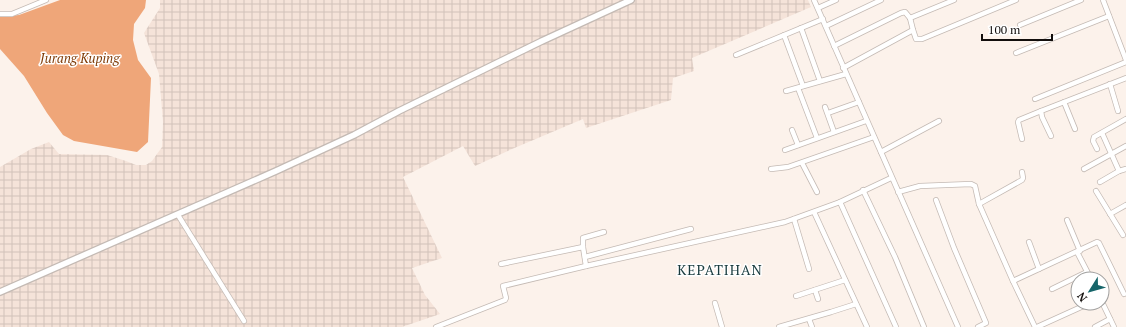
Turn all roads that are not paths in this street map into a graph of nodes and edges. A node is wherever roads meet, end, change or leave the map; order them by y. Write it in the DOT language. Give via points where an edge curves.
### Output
graph roads {
  1 [pos="46,0"];
  2 [pos="631,0"];
  3 [pos="814,0"];
  4 [pos="836,0"];
  5 [pos="881,0"];
  6 [pos="954,0"];
  7 [pos="1016,0"];
  8 [pos="1081,0"];
  9 [pos="1103,0"];
  10 [pos="818,8"];
  11 [pos="0,14"];
  12 [pos="1110,16"];
  13 [pos="910,18"];
  14 [pos="823,19"];
  15 [pos="1020,25"];
  16 [pos="826,26"];
  17 [pos="801,28"];
  18 [pos="913,30"];
  19 [pos="784,35"];
  20 [pos="834,46"];
  21 [pos="1016,53"];
  22 [pos="736,55"];
  23 [pos="1126,61"];
  24 [pos="843,68"];
  25 [pos="846,74"];
  26 [pos="1126,78"];
  27 [pos="820,81"];
  28 [pos="1110,84"];
  29 [pos="801,87"];
  30 [pos="786,91"];
  31 [pos="1035,98"];
  32 [pos="859,102"];
  33 [pos="1064,102"];
  34 [pos="825,107"];
  35 [pos="1041,111"];
  36 [pos="1118,111"];
  37 [pos="828,113"];
  38 [pos="1126,120"];
  39 [pos="866,121"];
  40 [pos="939,121"];
  41 [pos="1074,129"];
  42 [pos="792,130"];
  43 [pos="834,132"];
  44 [pos="1102,133"];
  45 [pos="1051,136"];
  46 [pos="874,137"];
  47 [pos="817,138"];
  48 [pos="1022,139"];
  49 [pos="798,145"];
  50 [pos="1126,146"];
  51 [pos="1096,149"];
  52 [pos="785,150"];
  53 [pos="881,152"];
  54 [pos="1112,154"];
  55 [pos="802,162"];
  56 [pos="771,169"];
  57 [pos="1084,169"];
  58 [pos="1126,169"];
  59 [pos="1119,171"];
  60 [pos="1022,172"];
  61 [pos="891,178"];
  62 [pos="1100,182"];
  63 [pos="863,190"];
  64 [pos="1096,191"];
  65 [pos="817,192"];
  66 [pos="898,192"];
  67 [pos="936,200"];
  68 [pos="840,202"];
  69 [pos="979,204"];
  70 [pos="1126,205"];
  71 [pos="814,212"];
  72 [pos="1110,214"];
  73 [pos="178,215"];
  74 [pos="794,219"];
  75 [pos="1067,220"];
  76 [pos="691,229"];
  77 [pos="604,232"];
  78 [pos="1123,235"];
  79 [pos="667,236"];
  80 [pos="1029,242"];
  81 [pos="583,247"];
  82 [pos="669,247"];
  83 [pos="1078,251"];
  84 [pos="585,257"];
  85 [pos="501,264"];
  86 [pos="586,266"];
  87 [pos="809,269"];
  88 [pos="1039,270"];
  89 [pos="1087,271"];
  90 [pos="845,280"];
  91 [pos="1070,280"];
  92 [pos="1013,281"];
  93 [pos="1052,288"];
  94 [pos="815,290"];
  95 [pos="0,292"];
  96 [pos="1124,294"];
  97 [pos="796,296"];
  98 [pos="818,299"];
  99 [pos="715,303"];
  100 [pos="856,304"];
  101 [pos="1072,311"];
  102 [pos="1106,311"];
  103 [pos="809,319"];
  104 [pos="1110,319"];
  105 [pos="244,322"];
  106 [pos="987,325"];
  107 [pos="436,327"];
  108 [pos="722,327"];
  109 [pos="779,327"];
  110 [pos="812,327"];
  111 [pos="867,327"];
  112 [pos="896,327"];
  113 [pos="924,327"];
  114 [pos="958,327"];
  115 [pos="978,327"];
  116 [pos="1036,327"];
  117 [pos="1095,327"];
  118 [pos="1114,327"];
  1 -- 11 [label="street" via="12,14"];
  2 -- 73 [label="street" via="542,41 354,135"];
  3 -- 10 [label="street"];
  4 -- 10 [label="street"];
  5 -- 16 [label="street"];
  6 -- 13 [label="street"];
  7 -- 18 [label="street" via="922,39 916,39"];
  8 -- 15 [label="street"];
  9 -- 12 [label="street"];
  10 -- 14 [label="street"];
  12 -- 21 [label="street"];
  12 -- 23 [label="street"];
  13 -- 18 [label="street"];
  13 -- 20 [label="street" via="905,12 901,12"];
  14 -- 16 [label="street"];
  14 -- 17 [label="street"];
  16 -- 20 [label="street"];
  17 -- 19 [label="street"];
  17 -- 27 [label="street"];
  18 -- 24 [label="street"];
  19 -- 22 [label="street"];
  19 -- 29 [label="street"];
  20 -- 24 [label="street"];
  23 -- 31 [label="street"];
  24 -- 25 [label="street"];
  25 -- 27 [label="street"];
  25 -- 32 [label="street"];
  26 -- 28 [label="street"];
  27 -- 29 [label="street"];
  28 -- 33 [label="street"];
  28 -- 36 [label="street"];
  29 -- 30 [label="street"];
  29 -- 47 [label="street"];
  32 -- 37 [label="street"];
  32 -- 39 [label="street"];
  33 -- 35 [label="street"];
  33 -- 41 [label="street"];
  34 -- 37 [label="street"];
  35 -- 45 [label="street"];
  35 -- 48 [label="street" via="1019,120"];
  37 -- 43 [label="street"];
  38 -- 44 [label="street"];
  39 -- 43 [label="street"];
  39 -- 46 [label="street"];
  40 -- 53 [label="street"];
  42 -- 49 [label="street"];
  43 -- 47 [label="street"];
  44 -- 51 [label="street" via="1093,139"];
  44 -- 54 [label="street"];
  46 -- 53 [label="street"];
  46 -- 55 [label="street"];
  47 -- 49 [label="street"];
  49 -- 52 [label="street"];
  50 -- 54 [label="street"];
  53 -- 61 [label="street"];
  54 -- 57 [label="street"];
  54 -- 59 [label="street"];
  55 -- 56 [label="street"];
  55 -- 65 [label="street"];
  58 -- 59 [label="street"];
  59 -- 62 [label="street"];
  60 -- 69 [label="street" via="1022,180"];
  61 -- 63 [label="street"];
  61 -- 66 [label="street"];
  63 -- 68 [label="street"];
  63 -- 113 [label="street"];
  64 -- 72 [label="street"];
  66 -- 69 [label="street" via="920,186 972,184 975,186"];
  66 -- 114 [label="street"];
  67 -- 106 [label="street"];
  68 -- 71 [label="street"];
  68 -- 112 [label="street"];
  69 -- 92 [label="street"];
  70 -- 72 [label="street"];
  71 -- 74 [label="street"];
  71 -- 90 [label="street"];
  72 -- 78 [label="street"];
  73 -- 95 [label="street"];
  73 -- 105 [label="street"];
  74 -- 82 [label="street"];
  74 -- 87 [label="street"];
  75 -- 83 [label="street"];
  76 -- 79 [label="street"];
  77 -- 81 [label="street" via="583,238"];
  79 -- 82 [label="street"];
  79 -- 84 [label="street"];
  80 -- 88 [label="street"];
  81 -- 84 [label="street"];
  81 -- 85 [label="street"];
  82 -- 86 [label="street"];
  83 -- 88 [label="street"];
  83 -- 89 [label="street"];
  83 -- 96 [label="street" via="1099,243"];
  84 -- 86 [label="street"];
  86 -- 107 [label="street" via="503,286 505,300"];
  88 -- 92 [label="street"];
  90 -- 94 [label="street"];
  90 -- 100 [label="street"];
  91 -- 93 [label="street"];
  92 -- 116 [label="street"];
  94 -- 97 [label="street"];
  94 -- 98 [label="street"];
  99 -- 108 [label="street"];
  100 -- 103 [label="street"];
  100 -- 111 [label="street"];
  101 -- 116 [label="street"];
  102 -- 104 [label="street"];
  103 -- 109 [label="street"];
  103 -- 110 [label="street"];
  104 -- 117 [label="street"];
  104 -- 118 [label="street"];
  106 -- 115 [label="street"];
}
